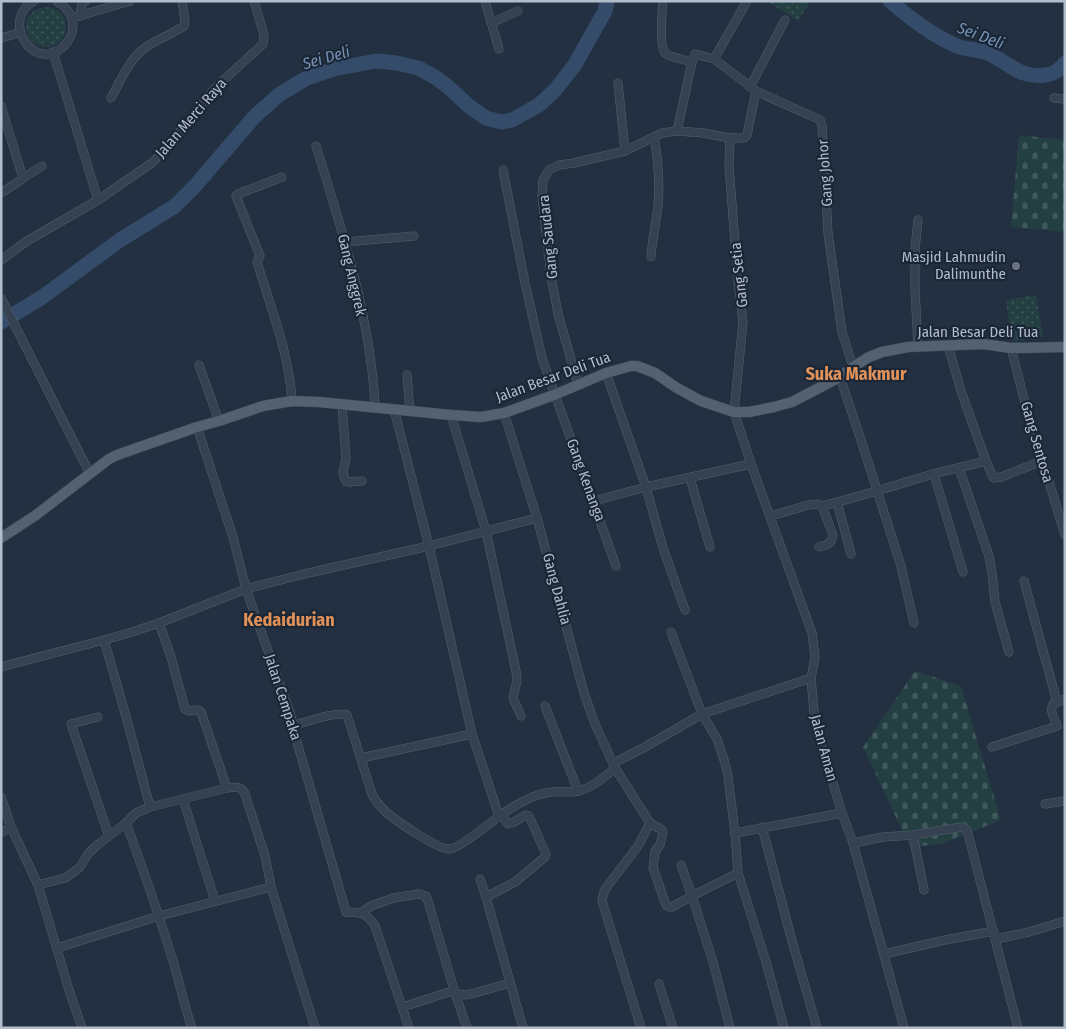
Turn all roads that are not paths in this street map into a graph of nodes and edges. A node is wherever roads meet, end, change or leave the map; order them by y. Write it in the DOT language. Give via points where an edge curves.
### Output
graph roads {
  1 [pos="34,1"];
  2 [pos="57,1"];
  3 [pos="86,1"];
  4 [pos="130,1"];
  5 [pos="182,1"];
  6 [pos="254,1"];
  7 [pos="485,1"];
  8 [pos="663,1"];
  9 [pos="747,1"];
  10 [pos="518,11"];
  11 [pos="80,16"];
  12 [pos="72,18"];
  13 [pos="786,20"];
  14 [pos="491,23"];
  15 [pos="19,33"];
  16 [pos="2,35"];
  17 [pos="499,49"];
  18 [pos="53,52"];
  19 [pos="694,58"];
  20 [pos="714,59"];
  21 [pos="618,82"];
  22 [pos="753,89"];
  23 [pos="111,98"];
  24 [pos="1054,98"];
  25 [pos="1065,99"];
  26 [pos="1,106"];
  27 [pos="677,132"];
  28 [pos="654,137"];
  29 [pos="730,138"];
  30 [pos="316,146"];
  31 [pos="625,151"];
  32 [pos="42,166"];
  33 [pos="503,170"];
  34 [pos="282,177"];
  35 [pos="23,178"];
  36 [pos="1,192"];
  37 [pos="98,200"];
  38 [pos="918,220"];
  39 [pos="414,236"];
  40 [pos="345,242"];
  41 [pos="651,257"];
  42 [pos="1,260"];
  43 [pos="1,298"];
  44 [pos="948,346"];
  45 [pos="918,347"];
  46 [pos="1065,347"];
  47 [pos="1011,348"];
  48 [pos="199,365"];
  49 [pos="853,367"];
  50 [pos="606,373"];
  51 [pos="407,375"];
  52 [pos="840,377"];
  53 [pos="578,384"];
  54 [pos="554,395"];
  55 [pos="292,401"];
  56 [pos="342,404"];
  57 [pos="376,407"];
  58 [pos="394,409"];
  59 [pos="410,411"];
  60 [pos="734,412"];
  61 [pos="504,413"];
  62 [pos="451,416"];
  63 [pos="219,421"];
  64 [pos="197,427"];
  65 [pos="1042,460"];
  66 [pos="986,461"];
  67 [pos="751,464"];
  68 [pos="959,468"];
  69 [pos="90,474"];
  70 [pos="934,474"];
  71 [pos="690,478"];
  72 [pos="362,481"];
  73 [pos="646,487"];
  74 [pos="878,491"];
  75 [pos="594,501"];
  76 [pos="837,502"];
  77 [pos="822,506"];
  78 [pos="770,516"];
  79 [pos="537,518"];
  80 [pos="486,531"];
  81 [pos="1065,535"];
  82 [pos="1,538"];
  83 [pos="430,546"];
  84 [pos="710,547"];
  85 [pos="819,547"];
  86 [pos="851,554"];
  87 [pos="616,566"];
  88 [pos="962,572"];
  89 [pos="1024,581"];
  90 [pos="246,588"];
  91 [pos="685,610"];
  92 [pos="159,623"];
  93 [pos="914,623"];
  94 [pos="671,632"];
  95 [pos="104,640"];
  96 [pos="1009,652"];
  97 [pos="1,667"];
  98 [pos="811,678"];
  99 [pos="1061,700"];
  100 [pos="545,706"];
  101 [pos="702,714"];
  102 [pos="521,716"];
  103 [pos="98,717"];
  104 [pos="293,726"];
  105 [pos="472,734"];
  106 [pos="992,747"];
  107 [pos="361,758"];
  108 [pos="615,766"];
  109 [pos="227,788"];
  110 [pos="578,791"];
  111 [pos="1,797"];
  112 [pos="183,800"];
  113 [pos="1065,801"];
  114 [pos="1045,804"];
  115 [pos="150,807"];
  116 [pos="842,813"];
  117 [pos="500,816"];
  118 [pos="126,823"];
  119 [pos="650,823"];
  120 [pos="11,827"];
  121 [pos="762,827"];
  122 [pos="735,832"];
  123 [pos="1,833"];
  124 [pos="913,835"];
  125 [pos="109,836"];
  126 [pos="853,843"];
  127 [pos="681,865"];
  128 [pos="738,874"];
  129 [pos="480,879"];
  130 [pos="38,885"];
  131 [pos="271,887"];
  132 [pos="924,890"];
  133 [pos="692,896"];
  134 [pos="486,897"];
  135 [pos="214,901"];
  136 [pos="362,912"];
  137 [pos="159,916"];
  138 [pos="1065,921"];
  139 [pos="995,935"];
  140 [pos="56,948"];
  141 [pos="884,954"];
  142 [pos="510,983"];
  143 [pos="659,984"];
  144 [pos="455,993"];
  145 [pos="403,1007"];
  146 [pos="82,1028"];
  147 [pos="192,1028"];
  148 [pos="315,1028"];
  149 [pos="409,1028"];
  150 [pos="467,1028"];
  151 [pos="523,1028"];
  152 [pos="641,1028"];
  153 [pos="673,1028"];
  154 [pos="730,1028"];
  155 [pos="784,1028"];
  156 [pos="818,1028"];
  157 [pos="904,1028"];
  158 [pos="1018,1028"];
  1 -- 15 [label="street" via="24,8 20,16"];
  2 -- 12 [label="street"];
  3 -- 11 [label="street" via="82,4"];
  4 -- 11 [label="street"];
  5 -- 23 [label="street" via="184,26 139,53"];
  6 -- 37 [label="street, Jalan Merci Raya" via="264,35 261,47 213,90 158,157"];
  7 -- 14 [label="street"];
  8 -- 19 [label="street, Gang Johor" via="662,44 665,53"];
  9 -- 20 [label="street"];
  10 -- 14 [label="street"];
  11 -- 12 [label="street"];
  12 -- 18 [label="street" via="73,27 67,43"];
  13 -- 22 [label="street"];
  14 -- 17 [label="street"];
  15 -- 16 [label="street"];
  15 -- 18 [label="street" via="32,50"];
  18 -- 37 [label="street"];
  19 -- 20 [label="street, Gang Johor"];
  19 -- 27 [label="street"];
  20 -- 22 [label="street, Gang Johor"];
  21 -- 31 [label="street"];
  22 -- 29 [label="street" via="747,134 744,138"];
  22 -- 49 [label="street, Gang Johor" via="818,118 821,123 828,234 842,332"];
  24 -- 25 [label="street"];
  26 -- 35 [label="street"];
  27 -- 28 [label="street, Gang Saudara"];
  27 -- 29 [label="street, Gang Saudara"];
  28 -- 31 [label="street, Gang Saudara"];
  28 -- 41 [label="street" via="658,156 658,204"];
  29 -- 60 [label="street, Gang Setia" via="729,166 743,322"];
  30 -- 40 [label="street, Gang Anggrek"];
  31 -- 53 [label="street, Gang Saudara" via="559,165 549,170 543,180 550,276"];
  32 -- 35 [label="street"];
  33 -- 54 [label="street, Gang Kenanga" via="534,327"];
  34 -- 55 [label="street" via="236,197 260,256 258,262 289,371"];
  35 -- 36 [label="street"];
  37 -- 42 [label="street, Jalan Merci Raya"];
  38 -- 45 [label="street" via="915,249"];
  39 -- 40 [label="street"];
  40 -- 57 [label="street, Gang Anggrek" via="366,332"];
  43 -- 69 [label="street"];
  44 -- 45 [label="main road, Jalan Besar Deli Tua"];
  44 -- 47 [label="main road, Jalan Besar Deli Tua" via="983,344"];
  44 -- 66 [label="street"];
  45 -- 49 [label="main road, Jalan Besar Deli Tua" via="882,352"];
  46 -- 47 [label="main road, Jalan Besar Deli Tua"];
  47 -- 65 [label="street, Gang Sentosa"];
  48 -- 63 [label="street"];
  49 -- 52 [label="main road, Jalan Besar Deli Tua"];
  50 -- 53 [label="main road, Jalan Besar Deli Tua"];
  50 -- 60 [label="main road, Jalan Besar Deli Tua" via="631,366 643,368 700,401"];
  50 -- 73 [label="street"];
  51 -- 59 [label="street"];
  52 -- 60 [label="main road, Jalan Besar Deli Tua" via="792,402"];
  52 -- 74 [label="street"];
  53 -- 54 [label="main road, Jalan Besar Deli Tua"];
  54 -- 61 [label="main road, Jalan Besar Deli Tua"];
  54 -- 75 [label="street, Gang Kenanga"];
  55 -- 56 [label="main road, Jalan Besar Deli Tua"];
  55 -- 63 [label="main road, Jalan Besar Deli Tua" via="263,406"];
  56 -- 57 [label="main road, Jalan Besar Deli Tua"];
  56 -- 72 [label="street" via="346,458 344,477 349,482"];
  57 -- 58 [label="main road, Jalan Besar Deli Tua"];
  58 -- 59 [label="main road, Jalan Besar Deli Tua"];
  58 -- 83 [label="street"];
  59 -- 62 [label="main road, Jalan Besar Deli Tua"];
  60 -- 67 [label="street, Jalan Aman"];
  61 -- 62 [label="main road, Jalan Besar Deli Tua" via="481,417"];
  61 -- 79 [label="street, Gang Dahlia"];
  62 -- 80 [label="street"];
  63 -- 64 [label="main road, Jalan Besar Deli Tua"];
  64 -- 69 [label="main road, Jalan Besar Deli Tua" via="117,455"];
  64 -- 90 [label="street, Jalan Cempaka"];
  65 -- 66 [label="street" via="998,478 992,477"];
  65 -- 81 [label="street, Gang Sentosa"];
  66 -- 68 [label="street"];
  67 -- 71 [label="street"];
  67 -- 78 [label="street, Jalan Aman"];
  68 -- 70 [label="street"];
  68 -- 96 [label="street" via="989,556 995,602"];
  69 -- 82 [label="main road, Jalan Besar Deli Tua"];
  70 -- 74 [label="street"];
  70 -- 88 [label="street"];
  71 -- 73 [label="street"];
  71 -- 84 [label="street"];
  73 -- 75 [label="street"];
  73 -- 91 [label="street"];
  74 -- 76 [label="street"];
  74 -- 93 [label="street"];
  75 -- 87 [label="street, Gang Kenanga"];
  76 -- 77 [label="street"];
  76 -- 86 [label="street"];
  77 -- 78 [label="street" via="808,505"];
  77 -- 85 [label="street" via="833,535 830,543"];
  78 -- 98 [label="street, Jalan Aman" via="812,633 815,657"];
  79 -- 80 [label="street"];
  79 -- 108 [label="street, Gang Dahlia" via="584,693"];
  80 -- 83 [label="street"];
  80 -- 102 [label="street" via="516,671 513,698"];
  83 -- 90 [label="street"];
  83 -- 105 [label="street"];
  89 -- 99 [label="street"];
  90 -- 92 [label="street"];
  90 -- 104 [label="street, Jalan Cempaka"];
  92 -- 95 [label="street"];
  92 -- 109 [label="street" via="185,709 201,712"];
  94 -- 101 [label="street"];
  95 -- 97 [label="street"];
  95 -- 115 [label="street"];
  98 -- 101 [label="street"];
  98 -- 116 [label="street, Jalan Aman" via="815,724"];
  99 -- 106 [label="street" via="1053,704 1051,711 1057,726"];
  100 -- 110 [label="street"];
  101 -- 108 [label="street"];
  101 -- 122 [label="street" via="725,763"];
  103 -- 125 [label="street" via="71,724"];
  104 -- 107 [label="street" via="346,714"];
  104 -- 136 [label="street, Jalan Cempaka" via="346,912"];
  105 -- 107 [label="street"];
  105 -- 117 [label="street"];
  107 -- 117 [label="street" via="372,794 384,810 447,849 477,834"];
  108 -- 110 [label="street" via="602,779"];
  108 -- 119 [label="street, Gang Dahlia"];
  109 -- 112 [label="street"];
  109 -- 131 [label="street" via="242,788 245,794"];
  110 -- 117 [label="street" via="540,795"];
  111 -- 120 [label="street"];
  112 -- 115 [label="street"];
  112 -- 135 [label="street"];
  113 -- 114 [label="street"];
  115 -- 118 [label="street" via="136,813"];
  116 -- 121 [label="street"];
  116 -- 126 [label="street, Jalan Aman"];
  117 -- 134 [label="street" via="508,824 529,816 546,855 515,882"];
  118 -- 125 [label="street"];
  118 -- 137 [label="street"];
  119 -- 133 [label="street, Gang Dahlia" via="663,833 653,868 666,905 672,907"];
  119 -- 152 [label="street" via="638,846 606,888 602,901"];
  120 -- 123 [label="street"];
  120 -- 130 [label="street"];
  121 -- 122 [label="street"];
  121 -- 156 [label="street"];
  122 -- 128 [label="street"];
  124 -- 126 [label="street"];
  124 -- 132 [label="street"];
  124 -- 139 [label="street" via="962,827 967,830"];
  125 -- 130 [label="street" via="88,854 74,872 65,878"];
  126 -- 141 [label="street, Jalan Aman"];
  127 -- 133 [label="street"];
  128 -- 133 [label="street"];
  128 -- 155 [label="street"];
  129 -- 134 [label="street"];
  130 -- 140 [label="street"];
  131 -- 135 [label="street"];
  131 -- 148 [label="street"];
  133 -- 154 [label="street"];
  134 -- 142 [label="street"];
  135 -- 137 [label="street"];
  136 -- 144 [label="street" via="392,898 426,896"];
  136 -- 145 [label="street" via="376,928"];
  137 -- 140 [label="street"];
  137 -- 147 [label="street"];
  138 -- 139 [label="street" via="1029,932"];
  139 -- 141 [label="street" via="945,940"];
  139 -- 158 [label="street"];
  140 -- 146 [label="street"];
  141 -- 157 [label="street, Jalan Aman"];
  142 -- 144 [label="street" via="471,994"];
  142 -- 151 [label="street"];
  143 -- 153 [label="street"];
  144 -- 145 [label="street" via="449,992"];
  144 -- 150 [label="street"];
  145 -- 149 [label="street"];
}
